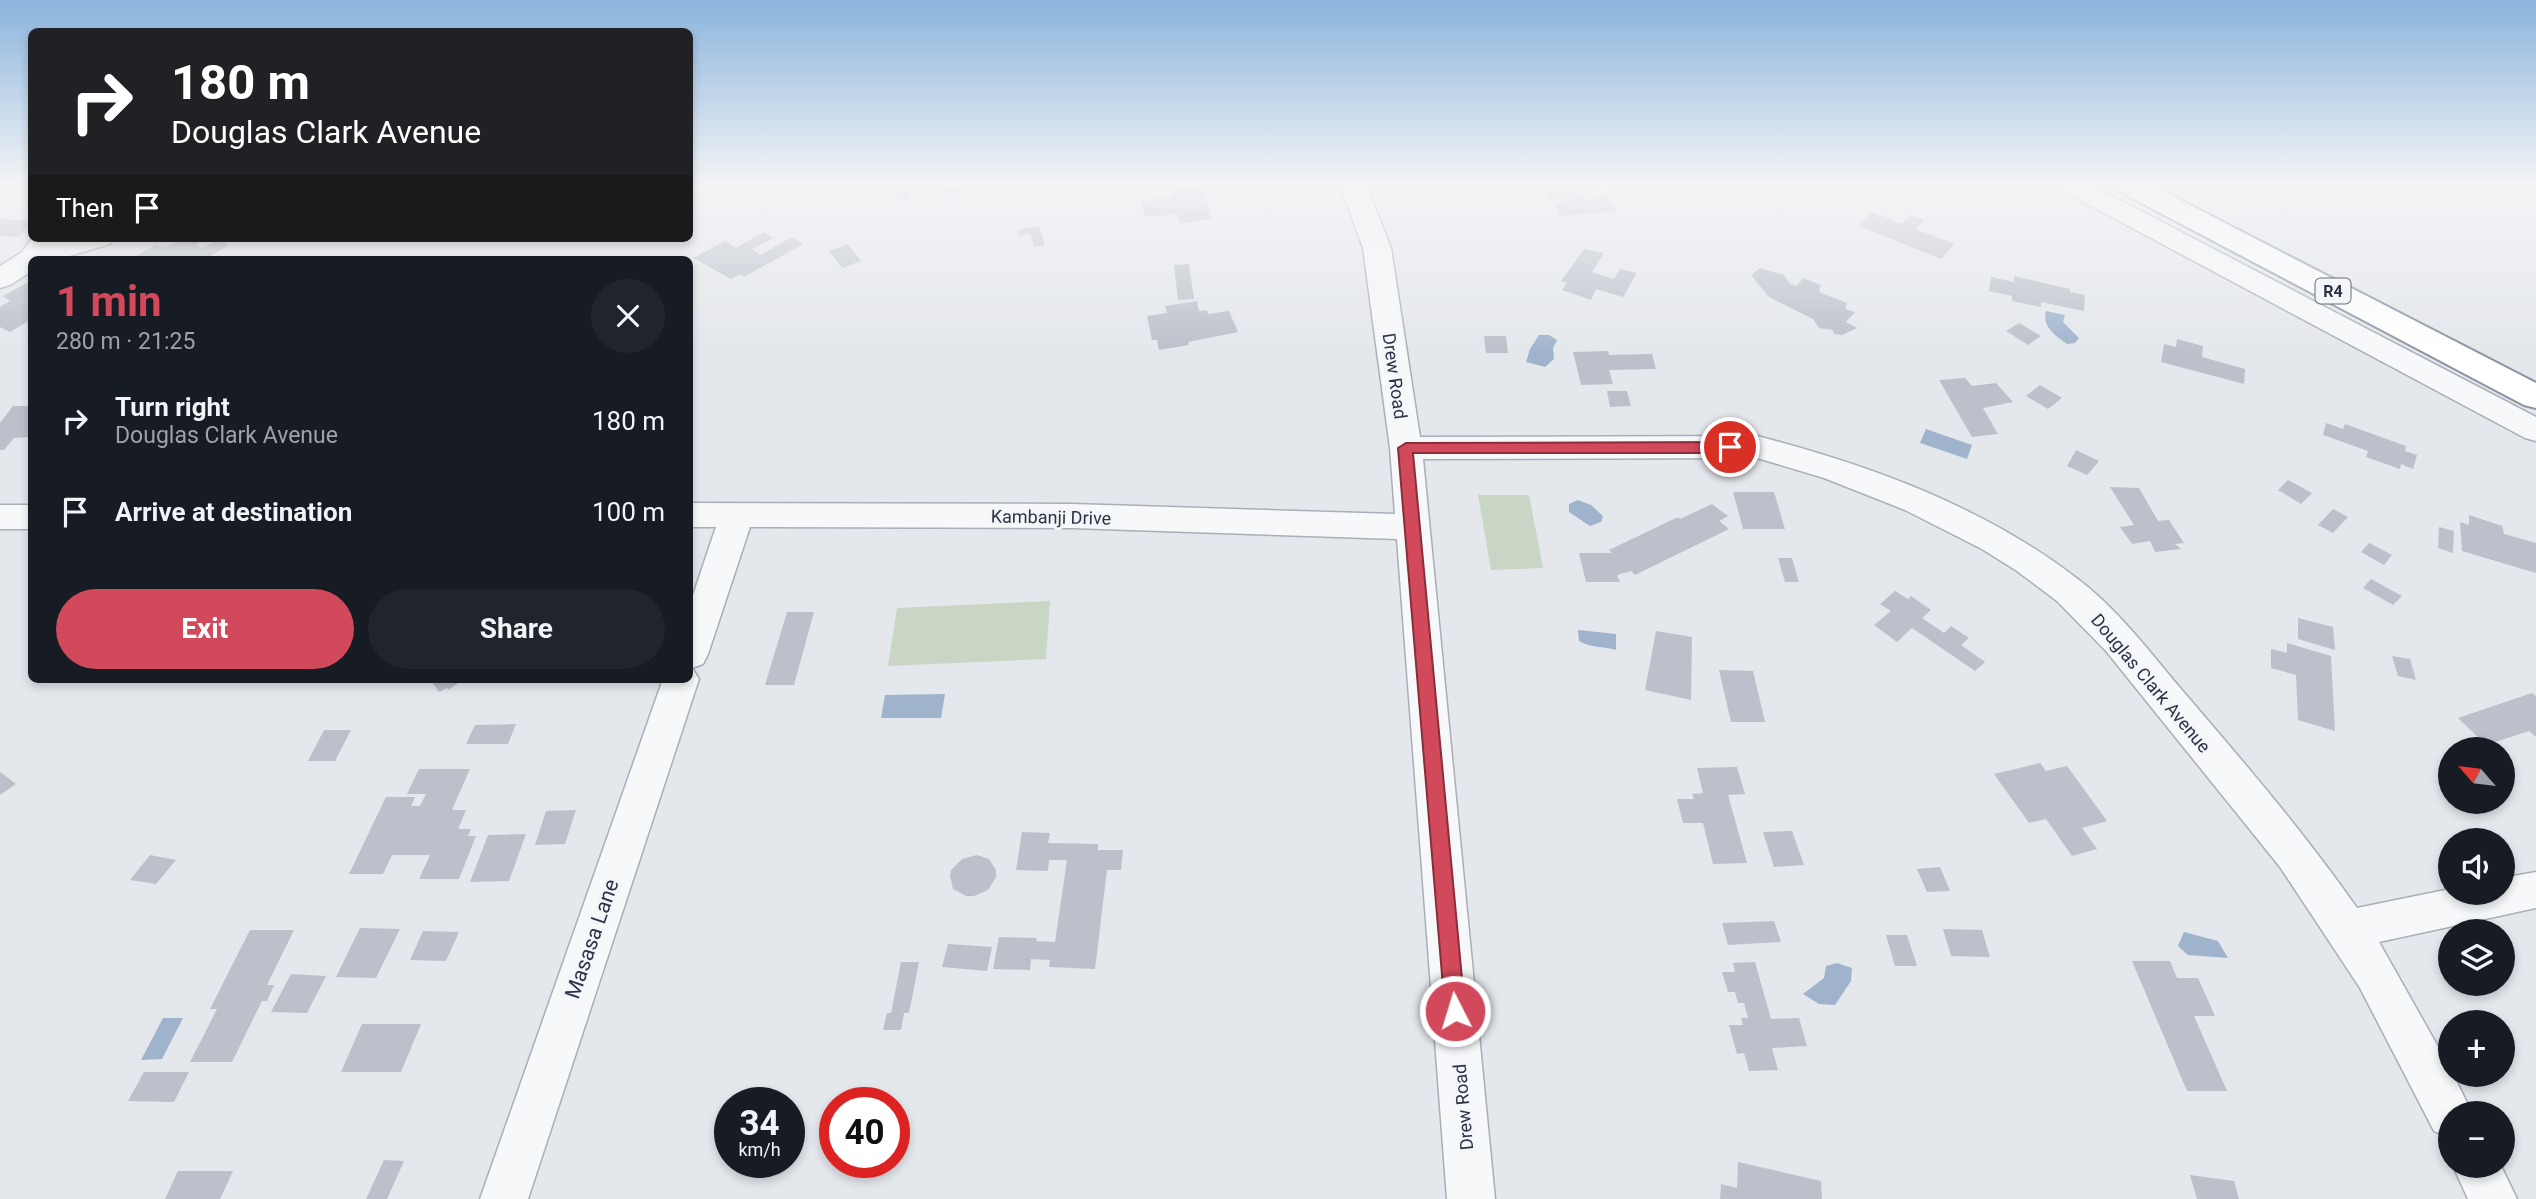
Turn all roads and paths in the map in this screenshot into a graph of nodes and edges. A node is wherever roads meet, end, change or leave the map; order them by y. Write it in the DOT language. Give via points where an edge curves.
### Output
graph roads {
  1 [pos="1374,241"];
  2 [pos="2178,241"];
  3 [pos="2236,241"];
  4 [pos="86,242"];
  5 [pos="39,256"];
  6 [pos="28,261"];
  7 [pos="0,279"];
  8 [pos="2536,397"];
  9 [pos="2536,430"];
  10 [pos="1406,448"];
  11 [pos="693,515"];
  12 [pos="737,515"];
  13 [pos="0,517"];
  14 [pos="28,517"];
  15 [pos="1412,527"];
  16 [pos="693,645"];
  17 [pos="680,683"];
  18 [pos="2536,890"];
  19 [pos="2347,929"];
  20 [pos="2443,1101"];
  21 [pos="2482,1178"];
  22 [pos="504,1199"];
  23 [pos="1471,1199"];
  24 [pos="2493,1199"];
  1 -- 10 [label="street, Drew Road"];
  2 -- 9 [label="street"];
  3 -- 8 [label="highway, R4"];
  4 -- 5 [label="street"];
  6 -- 7 [label="street"];
  10 -- 15 [label="street, Drew Road"];
  10 -- 19 [label="street, Douglas Clark Avenue" via="1757,447 1840,472 1989,538 2062,585 2119,641 2288,848"];
  11 -- 12 [label="street, Kambanji Drive"];
  12 -- 15 [label="street, Kambanji Drive" via="1072,516"];
  12 -- 16 [label="street"];
  13 -- 14 [label="street"];
  15 -- 23 [label="street, Drew Road"];
  17 -- 22 [label="street, Masasa Lane"];
  18 -- 19 [label="street"];
  19 -- 20 [label="street, Douglas Clark Avenue"];
  21 -- 24 [label="street"];
}
